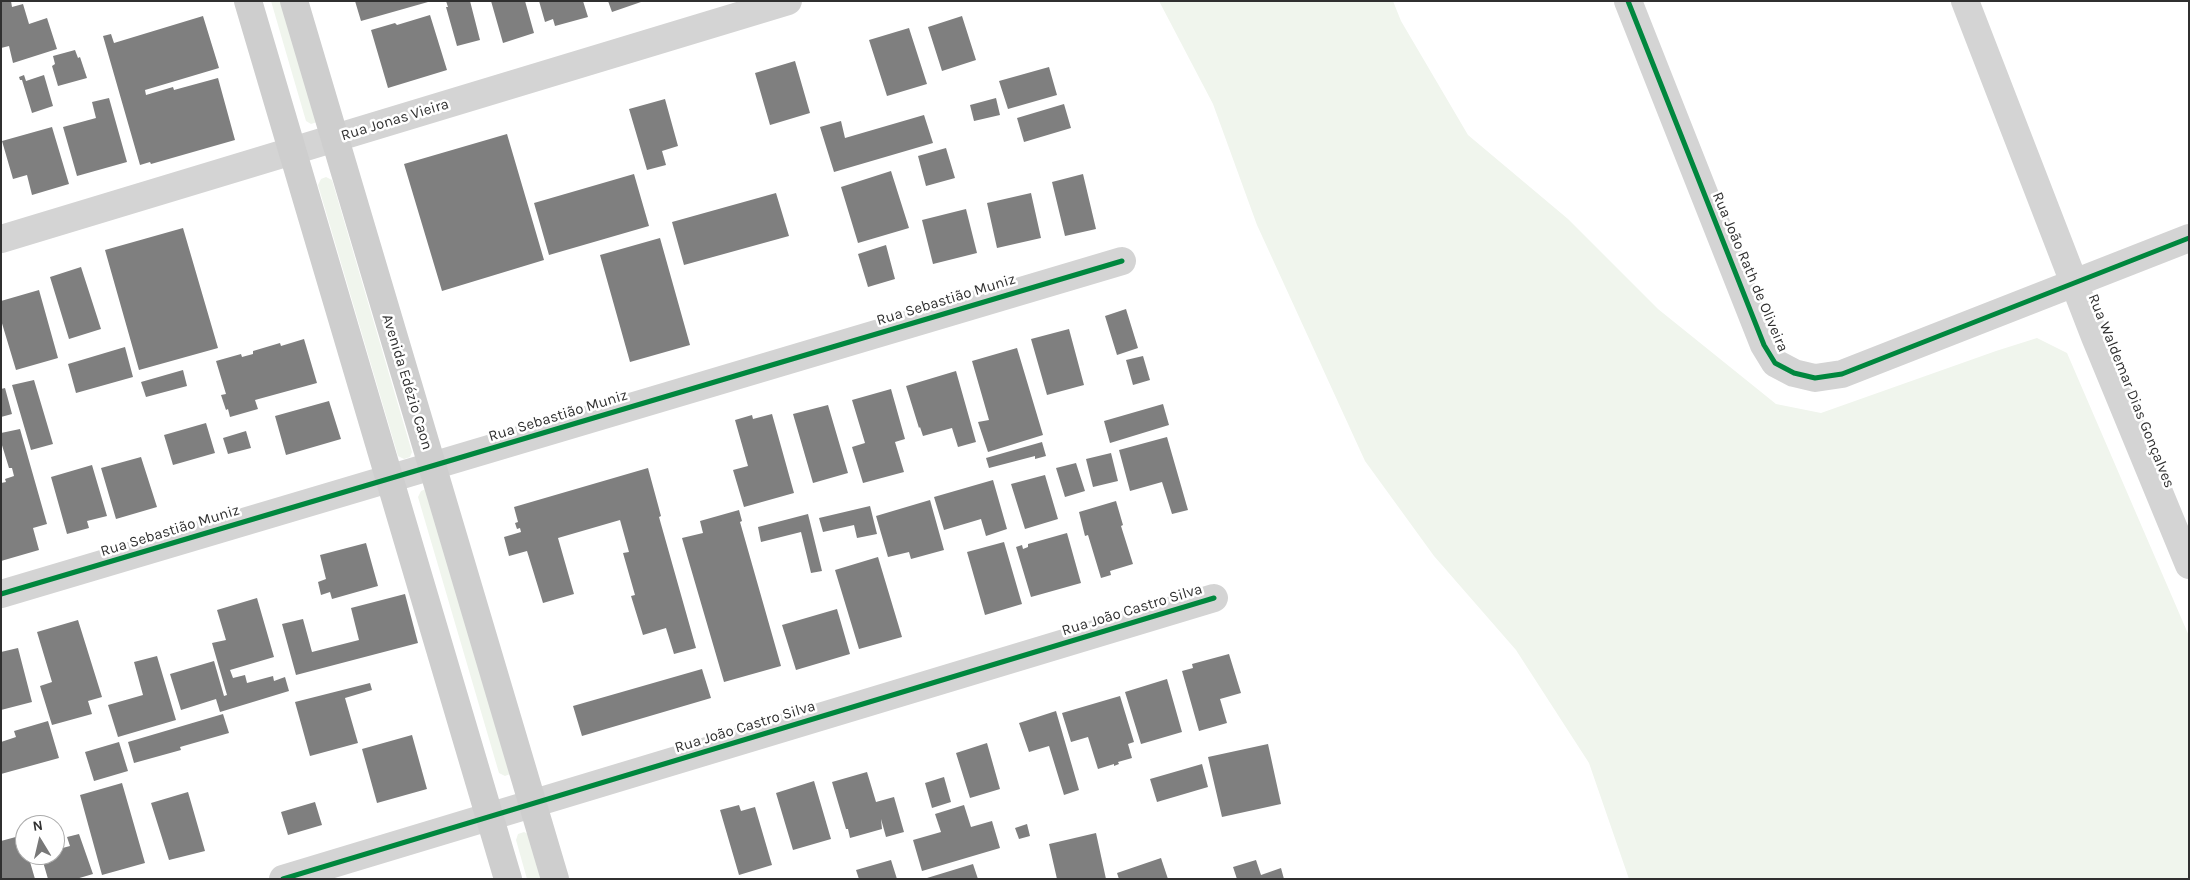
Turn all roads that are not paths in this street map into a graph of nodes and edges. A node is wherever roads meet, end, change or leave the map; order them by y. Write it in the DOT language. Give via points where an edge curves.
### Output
graph roads {
  1 [pos="248,1"];
  2 [pos="294,1"];
  3 [pos="788,1"];
  4 [pos="1628,1"];
  5 [pos="1965,1"];
  6 [pos="334,138"];
  7 [pos="292,151"];
  8 [pos="2189,238"];
  9 [pos="1,239"];
  10 [pos="1122,261"];
  11 [pos="2074,284"];
  12 [pos="432,466"];
  13 [pos="389,479"];
  14 [pos="2189,565"];
  15 [pos="1,594"];
  16 [pos="1214,598"];
  17 [pos="532,804"];
  18 [pos="489,816"];
  19 [pos="282,879"];
  20 [pos="508,879"];
  21 [pos="555,879"];
  1 -- 7 [label="main road"];
  2 -- 6 [label="main road, Avenida Edézio Caon"];
  3 -- 6 [label="street, Rua Jonas Vieira"];
  4 -- 11 [label="street, Rua João Rath de Oliveira" via="1764,345 1776,363 1794,374 1815,378 1842,374"];
  5 -- 11 [label="street, Rua Waldemar Dias Gonçalves"];
  6 -- 7 [label="street, Rua Jonas Vieira"];
  6 -- 12 [label="main road, Avenida Edézio Caon"];
  7 -- 9 [label="street, Rua Jonas Vieira"];
  7 -- 13 [label="main road"];
  8 -- 11 [label="street, Rua João Rath de Oliveira"];
  10 -- 12 [label="street, Rua Sebastião Muniz"];
  11 -- 14 [label="street, Rua Waldemar Dias Gonçalves"];
  12 -- 13 [label="street, Rua Sebastião Muniz"];
  12 -- 17 [label="main road, Avenida Edézio Caon"];
  13 -- 15 [label="street, Rua Sebastião Muniz"];
  13 -- 18 [label="main road"];
  16 -- 17 [label="street, Rua João Castro Silva"];
  17 -- 18 [label="street, Rua João Castro Silva"];
  17 -- 21 [label="main road, Avenida Edézio Caon"];
  18 -- 19 [label="street, Rua João Castro Silva"];
  18 -- 20 [label="main road"];
}
